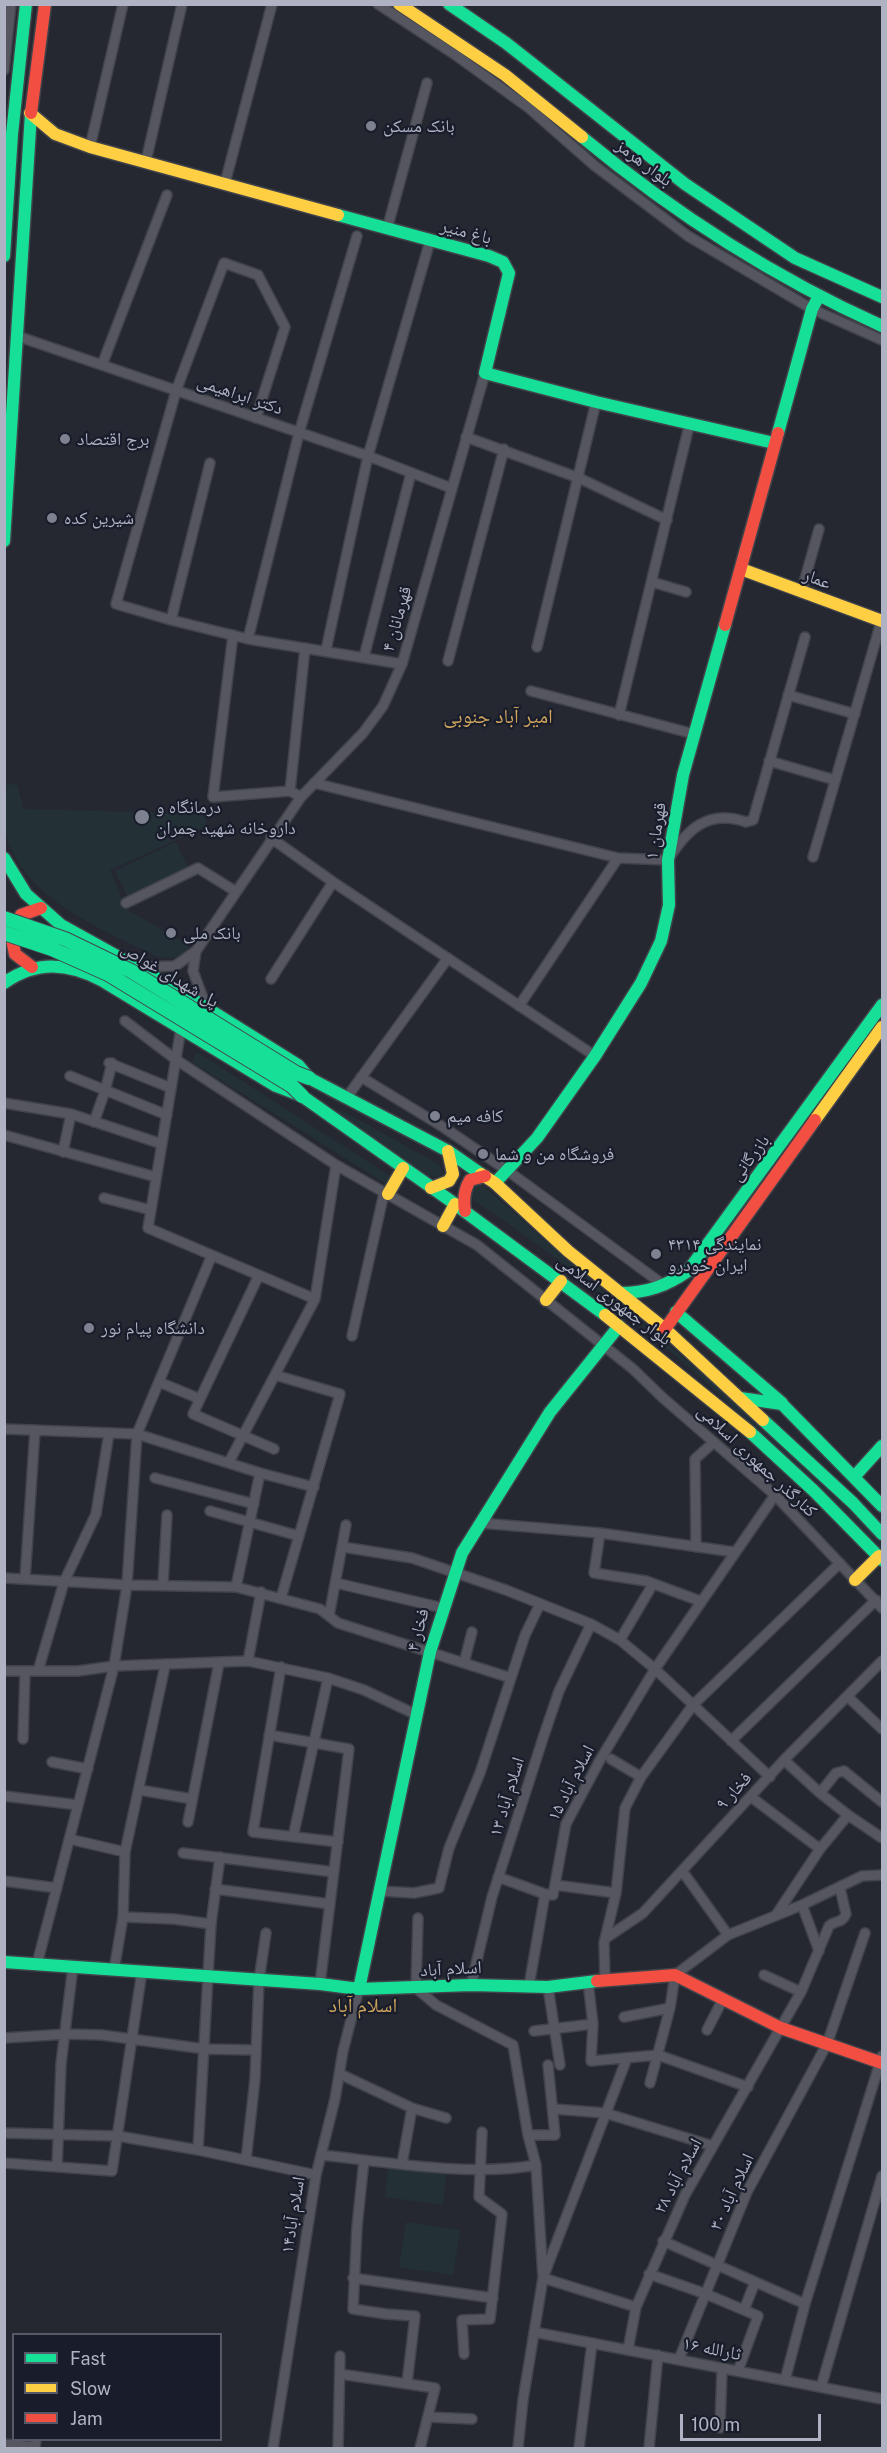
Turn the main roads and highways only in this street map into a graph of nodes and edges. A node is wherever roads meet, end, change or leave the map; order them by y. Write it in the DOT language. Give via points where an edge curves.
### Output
graph roads {
  1 [pos="26,4"];
  2 [pos="45,4"];
  3 [pos="399,4"];
  4 [pos="449,4"];
  5 [pos="10,52"];
  6 [pos="9,113"];
  7 [pos="30,113"];
  8 [pos="4,256"];
  9 [pos="819,296"];
  10 [pos="882,297"];
  11 [pos="882,326"];
  12 [pos="774,443"];
  13 [pos="4,542"];
  14 [pos="741,569"];
  15 [pos="882,620"];
  16 [pos="4,858"];
  17 [pos="41,908"];
  18 [pos="4,918"];
  19 [pos="4,933"];
  20 [pos="32,967"];
  21 [pos="4,983"];
  22 [pos="882,1005"];
  23 [pos="882,1027"];
  24 [pos="309,1078"];
  25 [pos="302,1096"];
  26 [pos="448,1151"];
  27 [pos="776,1162"];
  28 [pos="403,1168"];
  29 [pos="490,1179"];
  30 [pos="431,1188"];
  31 [pos="386,1194"];
  32 [pos="460,1207"];
  33 [pos="443,1226"];
  34 [pos="688,1271"];
  35 [pos="561,1281"];
  36 [pos="698,1282"];
  37 [pos="621,1293"];
  38 [pos="546,1300"];
  39 [pos="676,1312"];
  40 [pos="619,1326"];
  41 [pos="664,1329"];
  42 [pos="740,1398"];
  43 [pos="782,1404"];
  44 [pos="882,1446"];
  45 [pos="854,1477"];
  46 [pos="882,1506"];
  47 [pos="882,1534"];
  48 [pos="881,1558"];
  49 [pos="855,1580"];
  50 [pos="4,1962"];
  51 [pos="359,1989"];
  52 [pos="882,2060"];
  1 -- 5 [label="main road"];
  2 -- 7 [label="main road"];
  3 -- 9 [label="main road, بلوار هرمز" via="504,75 683,215 752,260"];
  4 -- 10 [label="main road, بلوار هرمز" via="506,43 685,184 795,258"];
  5 -- 6 [label="main road"];
  6 -- 8 [label="main road"];
  7 -- 12 [label="main road, باغ منیر" via="55,134 90,147 503,262 509,273 485,373"];
  7 -- 13 [label="main road"];
  9 -- 11 [label="main road, بلوار هرمز"];
  9 -- 12 [label="main road, قهرمان ۱"];
  12 -- 14 [label="main road, قهرمان ۱"];
  14 -- 15 [label="main road, عمار"];
  14 -- 29 [label="main road, قهرمان ۱" via="683,775 668,860 669,905 661,941 641,983 537,1138 508,1171"];
  16 -- 17 [label="main road" via="26,894"];
  17 -- 20 [label="main road" via="21,915 10,934 15,954"];
  17 -- 24 [label="main road" via="61,925 298,1065"];
  18 -- 24 [label="main road, پل شهدای غواص, bridge" via="65,939 131,971"];
  19 -- 25 [label="main road, پل شهدای غواص, bridge" via="52,949 117,979 292,1086"];
  20 -- 21 [label="main road"];
  20 -- 25 [label="main road" via="65,966 77,970 126,994 276,1086"];
  22 -- 27 [label="main road, بازرگانی"];
  23 -- 27 [label="main road, بازرگانی"];
  24 -- 26 [label="main road, بلوار جمهوری اسلامی"];
  25 -- 28 [label="main road, بلوار جمهوری اسلامی"];
  26 -- 29 [label="main road, بلوار جمهوری اسلامی"];
  26 -- 30 [label="main road" via="453,1174 448,1181"];
  27 -- 34 [label="main road, بازرگانی"];
  27 -- 36 [label="main road, بازرگانی"];
  28 -- 30 [label="main road, بلوار جمهوری اسلامی"];
  28 -- 31 [label="main road"];
  29 -- 32 [label="main road, قهرمان ۱" via="470,1180"];
  29 -- 37 [label="main road, بلوار جمهوری اسلامی" via="568,1251"];
  30 -- 32 [label="main road, بلوار جمهوری اسلامی"];
  32 -- 33 [label="main road"];
  32 -- 35 [label="main road, بلوار جمهوری اسلامی"];
  34 -- 36 [label="main road" via="688,1281"];
  34 -- 37 [label="main road, بازرگانی" via="648,1293"];
  35 -- 38 [label="main road"];
  35 -- 40 [label="main road, بلوار جمهوری اسلامی"];
  36 -- 39 [label="main road, بازرگانی"];
  37 -- 41 [label="main road, بلوار جمهوری اسلامی"];
  39 -- 41 [label="main road, بازرگانی"];
  39 -- 43 [label="main road"];
  40 -- 48 [label="main road, بلوار جمهوری اسلامی" via="768,1445"];
  40 -- 51 [label="main road, فخار ۴" via="550,1412 462,1553 454,1573 430,1652"];
  41 -- 42 [label="main road, بلوار جمهوری اسلامی"];
  42 -- 43 [label="main road"];
  42 -- 47 [label="main road, بلوار جمهوری اسلامی"];
  43 -- 45 [label="main road"];
  44 -- 45 [label="main road"];
  45 -- 46 [label="main road"];
  48 -- 49 [label="main road"];
  50 -- 51 [label="main road, اسلام آباد"];
  51 -- 52 [label="main road, اسلام آباد" via="548,1987 675,1975 781,2028"];
}
